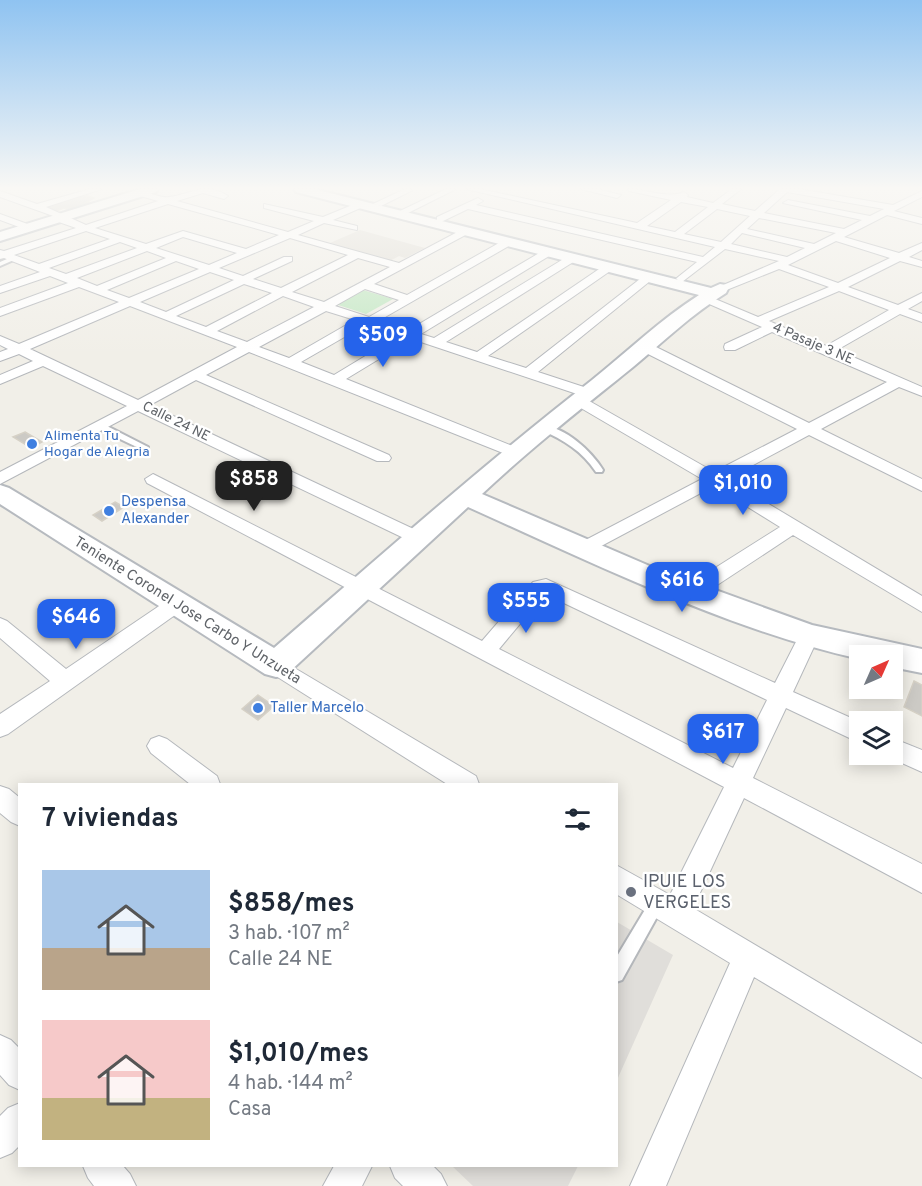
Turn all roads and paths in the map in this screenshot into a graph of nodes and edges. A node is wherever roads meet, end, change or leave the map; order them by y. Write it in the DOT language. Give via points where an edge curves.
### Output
graph roads {
  1 [pos="40,244"];
  2 [pos="107,244"];
  3 [pos="136,244"];
  4 [pos="158,244"];
  5 [pos="227,244"];
  6 [pos="267,244"];
  7 [pos="322,244"];
  8 [pos="441,244"];
  9 [pos="504,244"];
  10 [pos="523,244"];
  11 [pos="542,244"];
  12 [pos="635,244"];
  13 [pos="802,244"];
  14 [pos="819,244"];
  15 [pos="867,244"];
  16 [pos="724,245"];
  17 [pos="922,246"];
  18 [pos="814,247"];
  19 [pos="147,248"];
  20 [pos="252,251"];
  21 [pos="550,251"];
  22 [pos="357,254"];
  23 [pos="898,256"];
  24 [pos="4,257"];
  25 [pos="177,258"];
  26 [pos="574,258"];
  27 [pos="703,260"];
  28 [pos="297,262"];
  29 [pos="783,263"];
  30 [pos="922,264"];
  31 [pos="399,266"];
  32 [pos="609,267"];
  33 [pos="211,269"];
  34 [pos="44,270"];
  35 [pos="325,270"];
  36 [pos="650,277"];
  37 [pos="682,279"];
  38 [pos="72,280"];
  39 [pos="243,280"];
  40 [pos="364,285"];
  41 [pos="837,288"];
  42 [pos="0,290"];
  43 [pos="96,290"];
  44 [pos="283,292"];
  45 [pos="712,293"];
  46 [pos="922,296"];
  47 [pos="409,299"];
  48 [pos="130,303"];
  49 [pos="325,306"];
  50 [pos="900,310"];
  51 [pos="0,312"];
  52 [pos="166,316"];
  53 [pos="922,318"];
  54 [pos="368,321"];
  55 [pos="759,321"];
  56 [pos="773,327"];
  57 [pos="207,331"];
  58 [pos="408,334"];
  59 [pos="0,340"];
  60 [pos="435,343"];
  61 [pos="248,347"];
  62 [pos="645,347"];
  63 [pos="730,347"];
  64 [pos="19,349"];
  65 [pos="828,350"];
  66 [pos="0,357"];
  67 [pos="478,357"];
  68 [pos="43,361"];
  69 [pos="290,363"];
  70 [pos="528,374"];
  71 [pos="195,375"];
  72 [pos="0,380"];
  73 [pos="335,380"];
  74 [pos="913,385"];
  75 [pos="584,397"];
  76 [pos="139,404"];
  77 [pos="99,426"];
  78 [pos="544,428"];
  79 [pos="808,429"];
  80 [pos="144,447"];
  81 [pos="514,452"];
  82 [pos="383,458"];
  83 [pos="599,470"];
  84 [pos="0,479"];
  85 [pos="153,479"];
  86 [pos="714,479"];
  87 [pos="922,486"];
  88 [pos="0,493"];
  89 [pos="465,496"];
  90 [pos="792,526"];
  91 [pos="416,537"];
  92 [pos="584,548"];
  93 [pos="361,589"];
  94 [pos="692,592"];
  95 [pos="175,605"];
  96 [pos="922,605"];
  97 [pos="0,626"];
  98 [pos="809,636"];
  99 [pos="485,652"];
  100 [pos="922,661"];
  101 [pos="276,665"];
  102 [pos="65,681"];
  103 [pos="779,698"];
  104 [pos="0,727"];
  105 [pos="849,728"];
  106 [pos="159,746"];
  107 [pos="903,753"];
  108 [pos="922,761"];
  109 [pos="739,781"];
  110 [pos="207,783"];
  111 [pos="465,783"];
  112 [pos="0,797"];
  113 [pos="18,812"];
  114 [pos="618,879"];
  115 [pos="922,879"];
  116 [pos="667,908"];
  117 [pos="747,958"];
  118 [pos="618,971"];
  119 [pos="0,1051"];
  120 [pos="922,1062"];
  121 [pos="18,1072"];
  122 [pos="18,1122"];
  123 [pos="0,1141"];
  124 [pos="101,1167"];
  125 [pos="354,1167"];
  126 [pos="408,1167"];
  127 [pos="118,1186"];
  128 [pos="341,1186"];
  129 [pos="429,1186"];
  130 [pos="648,1186"];
  1 -- 24 [label="street"];
  2 -- 34 [label="street"];
  3 -- 19 [label="street"];
  4 -- 19 [label="street"];
  5 -- 20 [label="street"];
  6 -- 20 [label="street"];
  7 -- 22 [label="street"];
  8 -- 31 [label="street"];
  9 -- 47 [label="street"];
  10 -- 21 [label="street, 4 Pasaje 3 NE"];
  11 -- 37 [label="street, 4 Pasaje 3 NE"];
  12 -- 27 [label="street"];
  13 -- 18 [label="street"];
  14 -- 18 [label="street"];
  15 -- 23 [label="street"];
  16 -- 27 [label="street"];
  16 -- 29 [label="street"];
  17 -- 23 [label="street"];
  18 -- 29 [label="street"];
  19 -- 25 [label="street"];
  19 -- 38 [label="street"];
  20 -- 28 [label="street"];
  20 -- 33 [label="street"];
  21 -- 26 [label="street, 4 Pasaje 3 NE"];
  21 -- 58 [label="street"];
  22 -- 31 [label="street"];
  22 -- 35 [label="street"];
  23 -- 30 [label="street"];
  23 -- 41 [label="street"];
  24 -- 34 [label="street"];
  25 -- 33 [label="street"];
  25 -- 43 [label="street"];
  26 -- 32 [label="street, 4 Pasaje 3 NE"];
  26 -- 60 [label="street"];
  27 -- 37 [label="street"];
  28 -- 35 [label="street"];
  28 -- 39 [label="street"];
  29 -- 41 [label="street"];
  29 -- 45 [label="street"];
  31 -- 40 [label="street"];
  32 -- 36 [label="street, 4 Pasaje 3 NE"];
  32 -- 67 [label="street"];
  33 -- 39 [label="street"];
  33 -- 48 [label="street"];
  34 -- 38 [label="street"];
  34 -- 42 [label="street"];
  35 -- 44 [label="street"];
  36 -- 45 [label="street, 4 Pasaje 3 NE"];
  36 -- 70 [label="street"];
  37 -- 45 [label="street, 4 Pasaje 3 NE"];
  38 -- 43 [label="street"];
  38 -- 51 [label="street"];
  39 -- 44 [label="street"];
  39 -- 52 [label="street"];
  40 -- 47 [label="street"];
  40 -- 49 [label="street"];
  41 -- 50 [label="street"];
  41 -- 55 [label="street"];
  43 -- 48 [label="street"];
  44 -- 49 [label="street"];
  44 -- 57 [label="street"];
  45 -- 55 [label="street, 4 Pasaje 3 NE"];
  45 -- 62 [label="street"];
  46 -- 50 [label="street"];
  47 -- 54 [label="street"];
  48 -- 52 [label="street"];
  48 -- 64 [label="street"];
  49 -- 54 [label="street"];
  49 -- 61 [label="street"];
  50 -- 53 [label="street"];
  50 -- 65 [label="street"];
  52 -- 57 [label="street"];
  54 -- 58 [label="street"];
  54 -- 69 [label="street"];
  55 -- 56 [label="street, 4 Pasaje 3 NE"];
  56 -- 63 [label="street"];
  56 -- 65 [label="street, 4 Pasaje 3 NE"];
  57 -- 61 [label="street"];
  58 -- 60 [label="street"];
  58 -- 73 [label="street"];
  59 -- 64 [label="street, Calle 24 NE"];
  60 -- 67 [label="street"];
  61 -- 69 [label="street"];
  61 -- 71 [label="street"];
  62 -- 75 [label="street"];
  62 -- 79 [label="street"];
  64 -- 66 [label="street"];
  64 -- 68 [label="street, Calle 24 NE"];
  65 -- 74 [label="street, 4 Pasaje 3 NE"];
  67 -- 70 [label="street"];
  68 -- 72 [label="street"];
  68 -- 76 [label="street, Calle 24 NE"];
  69 -- 73 [label="street"];
  70 -- 75 [label="street"];
  71 -- 76 [label="street"];
  71 -- 82 [label="street"];
  73 -- 81 [label="street"];
  74 -- 79 [label="street"];
  75 -- 78 [label="street"];
  75 -- 86 [label="street"];
  76 -- 77 [label="street"];
  76 -- 91 [label="street, Calle 24 NE"];
  77 -- 80 [label="lane"];
  77 -- 84 [label="street"];
  78 -- 81 [label="street"];
  78 -- 83 [label="lane" via="579,445"];
  79 -- 86 [label="street"];
  79 -- 87 [label="street"];
  81 -- 89 [label="street"];
  85 -- 93 [label="street"];
  86 -- 90 [label="street"];
  86 -- 92 [label="street"];
  88 -- 95 [label="street, Teniente Coronel Jose Carbo Y Unzueta"];
  89 -- 91 [label="street"];
  89 -- 92 [label="street"];
  90 -- 94 [label="street"];
  90 -- 96 [label="street"];
  91 -- 93 [label="street"];
  92 -- 94 [label="street"];
  93 -- 99 [label="street"];
  93 -- 101 [label="street"];
  94 -- 98 [label="street"];
  95 -- 101 [label="street, Teniente Coronel Jose Carbo Y Unzueta"];
  95 -- 102 [label="street"];
  97 -- 102 [label="street"];
  98 -- 100 [label="street"];
  98 -- 103 [label="street"];
  99 -- 103 [label="street" via="540,587 546,586"];
  99 -- 109 [label="street"];
  101 -- 111 [label="street, Teniente Coronel Jose Carbo Y Unzueta"];
  102 -- 104 [label="street"];
  103 -- 105 [label="street"];
  103 -- 109 [label="street"];
  106 -- 110 [label="street"];
  107 -- 108 [label="street"];
  109 -- 115 [label="street"];
  109 -- 116 [label="street"];
  112 -- 113 [label="street"];
  114 -- 116 [label="street"];
  116 -- 117 [label="street"];
  116 -- 118 [label="lane"];
  117 -- 120 [label="street"];
  117 -- 130 [label="street"];
  119 -- 121 [label="street"];
  122 -- 123 [label="street"];
  124 -- 127 [label="street"];
  125 -- 128 [label="street"];
  126 -- 129 [label="street"];
}
